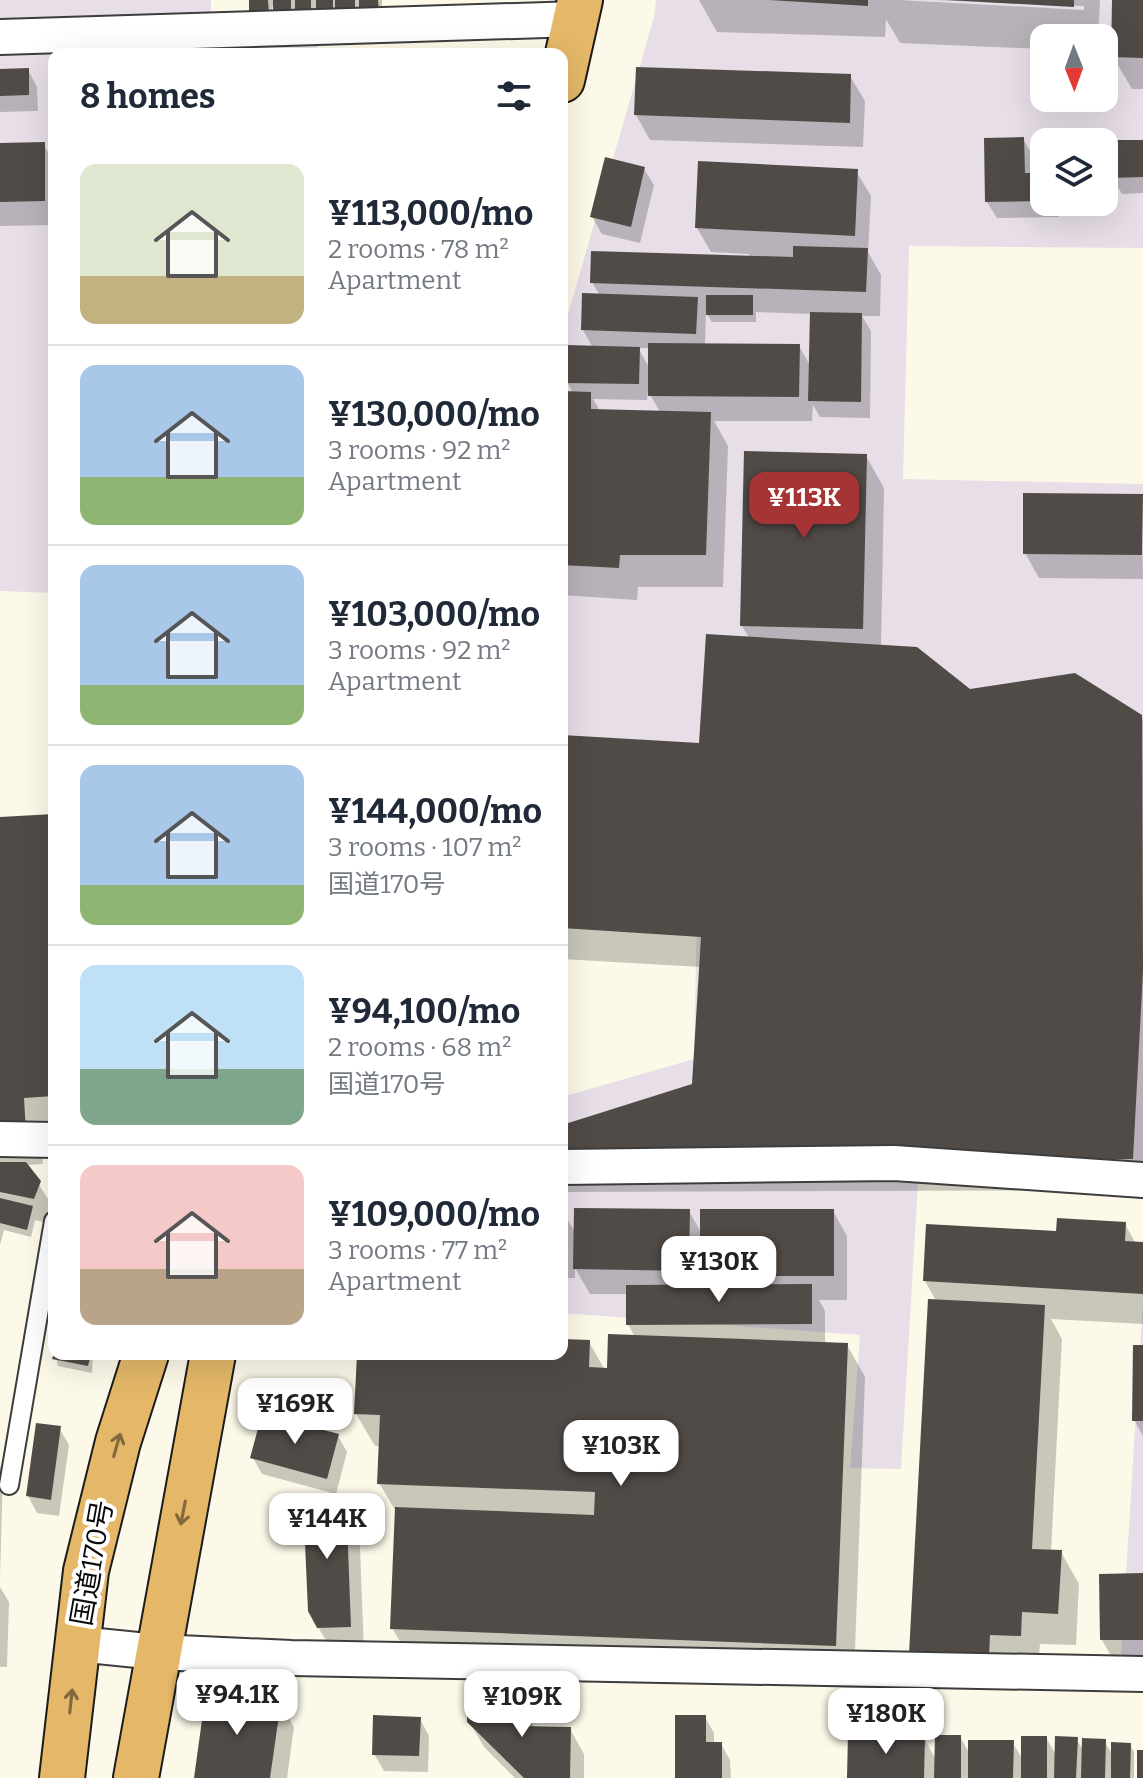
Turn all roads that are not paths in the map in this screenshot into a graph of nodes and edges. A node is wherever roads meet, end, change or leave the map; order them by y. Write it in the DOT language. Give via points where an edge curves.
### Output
graph roads {
  1 [pos="578,10"];
  2 [pos="227,14"];
  3 [pos="0,37"];
  4 [pos="568,54"];
  5 [pos="0,1139"];
  6 [pos="48,1140"];
  7 [pos="568,1167"];
  8 [pos="1143,1180"];
  9 [pos="48,1256"];
  10 [pos="144,1360"];
  11 [pos="212,1360"];
  12 [pos="9,1485"];
  13 [pos="78,1644"];
  14 [pos="157,1652"];
  15 [pos="1143,1674"];
  16 [pos="62,1778"];
  17 [pos="136,1778"];
  1 -- 2 [label="street"];
  1 -- 4 [label="highway"];
  2 -- 3 [label="street"];
  5 -- 6 [label="street"];
  7 -- 8 [label="street" via="894,1163"];
  9 -- 12 [label="lane"];
  13 -- 10 [label="highway, 国道170号, one-way" via="86,1571 104,1492"];
  11 -- 14 [label="highway, one-way"];
  13 -- 14 [label="street"];
  16 -- 13 [label="highway, 国道170号, one-way"];
  14 -- 15 [label="street"];
  14 -- 17 [label="highway"];
}
